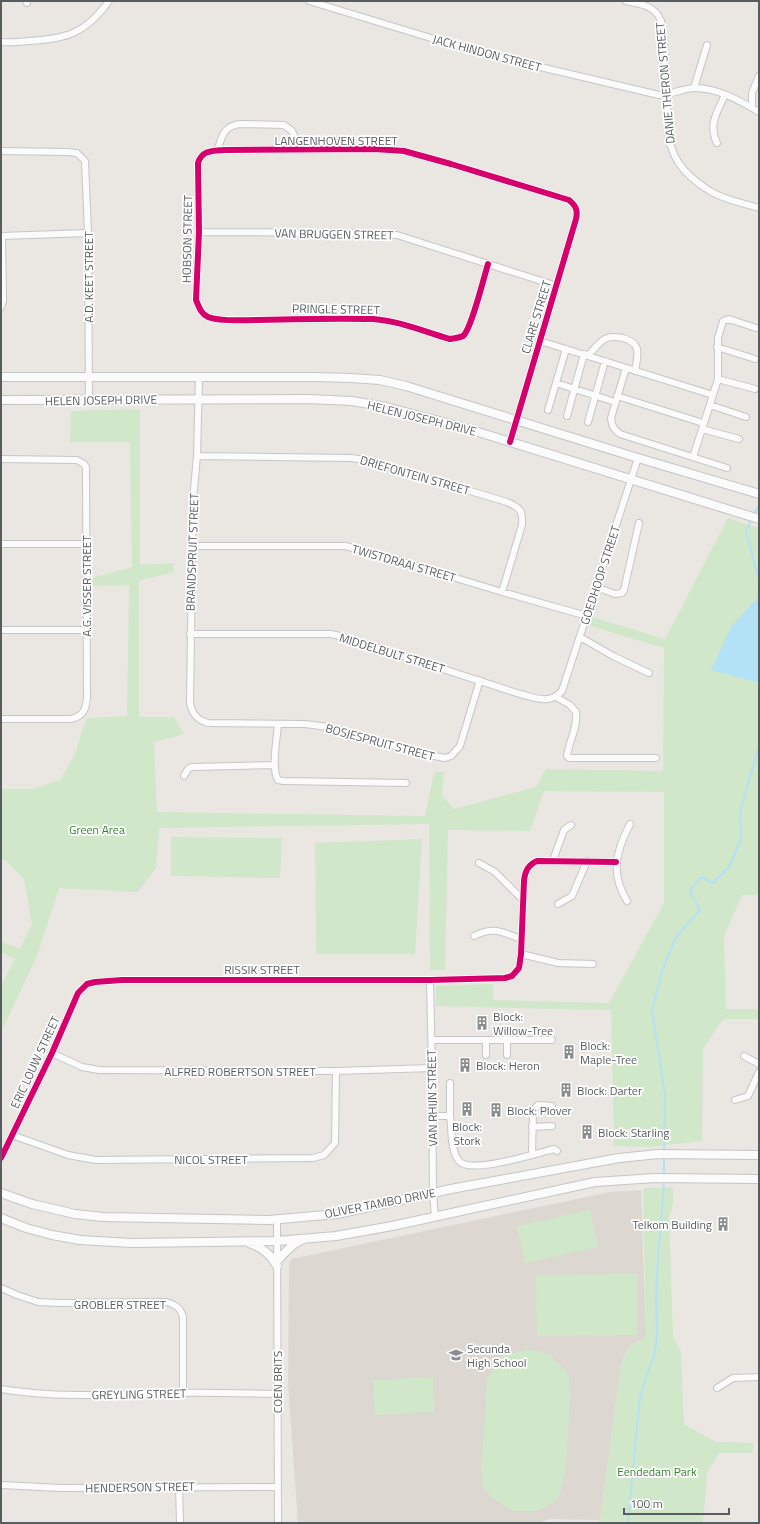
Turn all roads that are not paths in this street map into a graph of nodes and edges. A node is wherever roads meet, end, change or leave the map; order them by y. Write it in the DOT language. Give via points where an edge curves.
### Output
graph roads {
  1 [pos="109,1"];
  2 [pos="309,1"];
  3 [pos="626,1"];
  4 [pos="1,42"];
  5 [pos="707,45"];
  6 [pos="759,76"];
  7 [pos="694,88"];
  8 [pos="667,95"];
  9 [pos="725,95"];
  10 [pos="752,108"];
  11 [pos="759,112"];
  12 [pos="717,143"];
  13 [pos="301,150"];
  14 [pos="1,151"];
  15 [pos="217,151"];
  16 [pos="198,163"];
  17 [pos="569,200"];
  18 [pos="759,208"];
  19 [pos="199,232"];
  20 [pos="88,233"];
  21 [pos="1,236"];
  22 [pos="488,264"];
  23 [pos="557,286"];
  24 [pos="1,307"];
  25 [pos="203,314"];
  26 [pos="756,328"];
  27 [pos="540,341"];
  28 [pos="717,347"];
  29 [pos="566,349"];
  30 [pos="586,355"];
  31 [pos="755,359"];
  32 [pos="605,362"];
  33 [pos="626,368"];
  34 [pos="635,371"];
  35 [pos="1,377"];
  36 [pos="89,377"];
  37 [pos="199,377"];
  38 [pos="718,379"];
  39 [pos="556,383"];
  40 [pos="574,389"];
  41 [pos="755,389"];
  42 [pos="595,395"];
  43 [pos="713,395"];
  44 [pos="89,399"];
  45 [pos="616,399"];
  46 [pos="1,400"];
  47 [pos="199,400"];
  48 [pos="710,405"];
  49 [pos="548,410"];
  50 [pos="567,416"];
  51 [pos="746,417"];
  52 [pos="517,420"];
  53 [pos="588,422"];
  54 [pos="702,426"];
  55 [pos="739,439"];
  56 [pos="510,442"];
  57 [pos="197,456"];
  58 [pos="693,457"];
  59 [pos="638,458"];
  60 [pos="1,459"];
  61 [pos="727,468"];
  62 [pos="631,479"];
  63 [pos="759,494"];
  64 [pos="759,519"];
  65 [pos="639,523"];
  66 [pos="1,544"];
  67 [pos="87,544"];
  68 [pos="192,546"];
  69 [pos="596,587"];
  70 [pos="502,592"];
  71 [pos="587,616"];
  72 [pos="1,630"];
  73 [pos="86,630"];
  74 [pos="190,634"];
  75 [pos="580,637"];
  76 [pos="649,673"];
  77 [pos="480,680"];
  78 [pos="556,697"];
  79 [pos="1,719"];
  80 [pos="202,721"];
  81 [pos="278,724"];
  82 [pos="656,758"];
  83 [pos="275,765"];
  84 [pos="184,776"];
  85 [pos="406,782"];
  86 [pos="630,824"];
  87 [pos="571,825"];
  88 [pos="553,860"];
  89 [pos="587,861"];
  90 [pos="616,862"];
  91 [pos="479,863"];
  92 [pos="523,900"];
  93 [pos="627,901"];
  94 [pos="558,904"];
  95 [pos="474,936"];
  96 [pos="521,939"];
  97 [pos="521,954"];
  98 [pos="592,964"];
  99 [pos="430,980"];
  100 [pos="95,982"];
  101 [pos="432,1040"];
  102 [pos="486,1040"];
  103 [pos="507,1040"];
  104 [pos="552,1040"];
  105 [pos="52,1053"];
  106 [pos="486,1055"];
  107 [pos="507,1055"];
  108 [pos="744,1056"];
  109 [pos="759,1064"];
  110 [pos="432,1068"];
  111 [pos="336,1071"];
  112 [pos="759,1072"];
  113 [pos="450,1083"];
  114 [pos="735,1100"];
  115 [pos="552,1106"];
  116 [pos="432,1116"];
  117 [pos="450,1116"];
  118 [pos="552,1126"];
  119 [pos="532,1127"];
  120 [pos="12,1135"];
  121 [pos="557,1151"];
  122 [pos="532,1154"];
  123 [pos="759,1155"];
  124 [pos="1,1158"];
  125 [pos="759,1179"];
  126 [pos="1,1193"];
  127 [pos="433,1194"];
  128 [pos="435,1217"];
  129 [pos="1,1218"];
  130 [pos="277,1219"];
  131 [pos="309,1239"];
  132 [pos="277,1241"];
  133 [pos="245,1242"];
  134 [pos="277,1264"];
  135 [pos="1,1288"];
  136 [pos="759,1377"];
  137 [pos="717,1388"];
  138 [pos="1,1389"];
  139 [pos="183,1393"];
  140 [pos="277,1394"];
  141 [pos="1,1485"];
  142 [pos="179,1486"];
  143 [pos="278,1487"];
  144 [pos="180,1523"];
  145 [pos="278,1523"];
  1 -- 4 [label="street" via="91,23 62,38"];
  2 -- 8 [label="street, JACK HINDON STREET" via="477,52"];
  3 -- 8 [label="street, DANIE THERON STREET" via="649,7 659,15 663,31"];
  5 -- 7 [label="street"];
  6 -- 10 [label="street" via="752,93"];
  7 -- 8 [label="street"];
  7 -- 9 [label="street"];
  8 -- 18 [label="street, DANIE THERON STREET" via="671,150 684,171 722,197"];
  9 -- 10 [label="street"];
  9 -- 12 [label="street" via="712,129"];
  10 -- 11 [label="street"];
  13 -- 15 [label="street, LANGENHOVEN STREET"];
  13 -- 15 [label="street" via="292,131 284,125 240,124 233,125 225,131"];
  13 -- 17 [label="street, LANGENHOVEN STREET" via="374,149 411,152"];
  14 -- 20 [label="street, A.D. KEET STREET" via="67,152 81,156 85,161 86,170"];
  15 -- 16 [label="street, LANGENHOVEN STREET" via="202,155"];
  16 -- 19 [label="street, HOBSON STREET"];
  17 -- 23 [label="street, CLARE STREET" via="575,205 577,213"];
  19 -- 22 [label="street, VAN BRUGGEN STREET" via="397,235"];
  19 -- 25 [label="street, HOBSON STREET" via="196,300"];
  20 -- 21 [label="street"];
  20 -- 36 [label="street, A.D. KEET STREET"];
  21 -- 24 [label="street"];
  22 -- 23 [label="street, VAN BRUGGEN STREET"];
  22 -- 25 [label="street, PRINGLE STREET" via="469,325 463,336 457,338 450,339 406,324 374,319 216,319"];
  23 -- 27 [label="street, CLARE STREET"];
  26 -- 28 [label="street" via="725,319 719,331"];
  27 -- 29 [label="street"];
  27 -- 52 [label="street, CLARE STREET"];
  28 -- 31 [label="street"];
  28 -- 38 [label="street"];
  29 -- 30 [label="street"];
  29 -- 39 [label="street"];
  30 -- 32 [label="street"];
  30 -- 34 [label="street" via="608,337 628,340 637,346"];
  30 -- 40 [label="street"];
  32 -- 33 [label="street"];
  32 -- 42 [label="street"];
  33 -- 34 [label="street"];
  33 -- 45 [label="street"];
  34 -- 43 [label="street"];
  35 -- 36 [label="street, HELEN JOSEPH DRIVE"];
  36 -- 37 [label="street, HELEN JOSEPH DRIVE"];
  36 -- 44 [label="street, A.D. KEET STREET"];
  37 -- 47 [label="street, BRANDSPRUIT STREET"];
  37 -- 52 [label="street, HELEN JOSEPH DRIVE" via="380,380"];
  38 -- 41 [label="street"];
  38 -- 43 [label="street"];
  39 -- 40 [label="street"];
  39 -- 49 [label="street"];
  40 -- 42 [label="street"];
  40 -- 50 [label="street"];
  42 -- 45 [label="street"];
  42 -- 53 [label="street"];
  43 -- 48 [label="street"];
  44 -- 46 [label="street, HELEN JOSEPH DRIVE"];
  44 -- 47 [label="street, HELEN JOSEPH DRIVE"];
  45 -- 54 [label="street"];
  45 -- 58 [label="street" via="611,418 612,426 620,434"];
  47 -- 56 [label="street, HELEN JOSEPH DRIVE" via="352,401 386,407"];
  47 -- 57 [label="street, BRANDSPRUIT STREET"];
  48 -- 51 [label="street"];
  48 -- 54 [label="street"];
  52 -- 56 [label="street, CLARE STREET"];
  52 -- 59 [label="street, HELEN JOSEPH DRIVE"];
  54 -- 55 [label="street"];
  54 -- 58 [label="street"];
  56 -- 62 [label="street, HELEN JOSEPH DRIVE"];
  57 -- 68 [label="street, BRANDSPRUIT STREET"];
  57 -- 70 [label="street, DRIEFONTEIN STREET" via="366,460 517,506 523,515 522,525"];
  58 -- 61 [label="street"];
  59 -- 62 [label="street, GOEDHOOP STREET"];
  59 -- 63 [label="street, HELEN JOSEPH DRIVE"];
  60 -- 67 [label="street, A.G. VISSER STREET" via="77,460 84,464 87,470"];
  62 -- 64 [label="street, HELEN JOSEPH DRIVE"];
  62 -- 69 [label="street, GOEDHOOP STREET"];
  65 -- 69 [label="street" via="622,593 615,594"];
  66 -- 67 [label="street"];
  67 -- 73 [label="street, A.G. VISSER STREET"];
  68 -- 70 [label="street, TWISTDRAAI STREET" via="345,546"];
  68 -- 74 [label="street, BRANDSPRUIT STREET"];
  69 -- 71 [label="street, GOEDHOOP STREET"];
  70 -- 71 [label="street, TWISTDRAAI STREET"];
  71 -- 75 [label="street, GOEDHOOP STREET"];
  72 -- 73 [label="street"];
  73 -- 79 [label="street, A.G. VISSER STREET" via="85,711 76,718 67,719"];
  74 -- 77 [label="street, MIDDELBULT STREET" via="331,634"];
  74 -- 80 [label="street, BRANDSPRUIT STREET" via="190,703 191,710"];
  75 -- 76 [label="street"];
  75 -- 78 [label="street, GOEDHOOP STREET" via="562,691"];
  77 -- 78 [label="street, MIDDELBULT STREET" via="535,698 545,700"];
  77 -- 81 [label="street, BOSJESPRUIT STREET" via="460,746 451,756 445,758 328,727"];
  78 -- 82 [label="street" via="576,712 567,754 569,758"];
  80 -- 81 [label="street, BOSJESPRUIT STREET" via="222,724"];
  81 -- 83 [label="street"];
  83 -- 84 [label="street" via="192,767"];
  83 -- 85 [label="street" via="276,776 283,782"];
  86 -- 90 [label="street" via="619,847"];
  87 -- 88 [label="street" via="564,830"];
  88 -- 89 [label="street"];
  88 -- 92 [label="street, RISSIK STREET" via="537,861 529,866 525,872"];
  89 -- 90 [label="street"];
  89 -- 94 [label="street" via="572,896"];
  90 -- 93 [label="street" via="619,883"];
  91 -- 92 [label="street" via="495,872"];
  92 -- 96 [label="street, RISSIK STREET"];
  95 -- 96 [label="street" via="485,930 493,930"];
  96 -- 97 [label="street, RISSIK STREET"];
  97 -- 98 [label="street" via="558,963"];
  97 -- 99 [label="street, RISSIK STREET" via="519,968 512,976"];
  99 -- 100 [label="street, RISSIK STREET"];
  99 -- 101 [label="street, VAN RHIJN STREET"];
  100 -- 105 [label="street, ERIC LOUW STREET" via="87,984 78,993"];
  101 -- 102 [label="street"];
  101 -- 110 [label="street, VAN RHIJN STREET"];
  102 -- 103 [label="street"];
  102 -- 106 [label="street"];
  103 -- 104 [label="street"];
  103 -- 107 [label="street"];
  105 -- 111 [label="street, ALFRED ROBERTSON STREET" via="82,1067 99,1070"];
  105 -- 120 [label="street, ERIC LOUW STREET"];
  108 -- 109 [label="street"];
  110 -- 111 [label="street, ALFRED ROBERTSON STREET"];
  110 -- 116 [label="street, VAN RHIJN STREET"];
  111 -- 120 [label="street, NICOL STREET" via="335,1142 324,1155 313,1158 96,1160 68,1155"];
  112 -- 114 [label="street" via="748,1096"];
  113 -- 117 [label="street"];
  115 -- 119 [label="street" via="535,1107"];
  116 -- 117 [label="street"];
  116 -- 127 [label="street, VAN RHIJN STREET"];
  117 -- 122 [label="street" via="454,1151 460,1162 466,1165 497,1163"];
  118 -- 119 [label="street"];
  119 -- 122 [label="street"];
  120 -- 124 [label="street, ERIC LOUW STREET"];
  121 -- 122 [label="street" via="554,1149"];
  123 -- 127 [label="street, OLIVER TAMBO DRIVE" via="658,1154 619,1158"];
  125 -- 128 [label="street, OLIVER TAMBO DRIVE" via="655,1178 578,1185"];
  126 -- 130 [label="street, OLIVER TAMBO DRIVE" via="32,1204 75,1214 103,1217"];
  127 -- 128 [label="street, VAN RHIJN STREET"];
  127 -- 130 [label="street, OLIVER TAMBO DRIVE" via="337,1214"];
  128 -- 131 [label="street, OLIVER TAMBO DRIVE"];
  129 -- 133 [label="street, OLIVER TAMBO DRIVE" via="26,1228 80,1240 132,1243"];
  130 -- 132 [label="street, COEN BRITS"];
  131 -- 132 [label="street, OLIVER TAMBO DRIVE"];
  131 -- 134 [label="street" via="298,1241 285,1252"];
  132 -- 133 [label="street, OLIVER TAMBO DRIVE"];
  132 -- 134 [label="street, COEN BRITS"];
  133 -- 134 [label="street" via="266,1251"];
  134 -- 140 [label="street, COEN BRITS"];
  135 -- 139 [label="street, GROBLER STREET" via="38,1302 166,1302 178,1306 183,1317"];
  136 -- 137 [label="street" via="733,1378"];
  138 -- 139 [label="street, GREYLING STREET" via="58,1396"];
  139 -- 140 [label="street, GREYLING STREET"];
  140 -- 143 [label="street, COEN BRITS"];
  141 -- 142 [label="street, HENDERSON STREET" via="60,1488"];
  142 -- 143 [label="street, HENDERSON STREET"];
  142 -- 144 [label="street"];
  143 -- 145 [label="street, COEN BRITS"];
}
